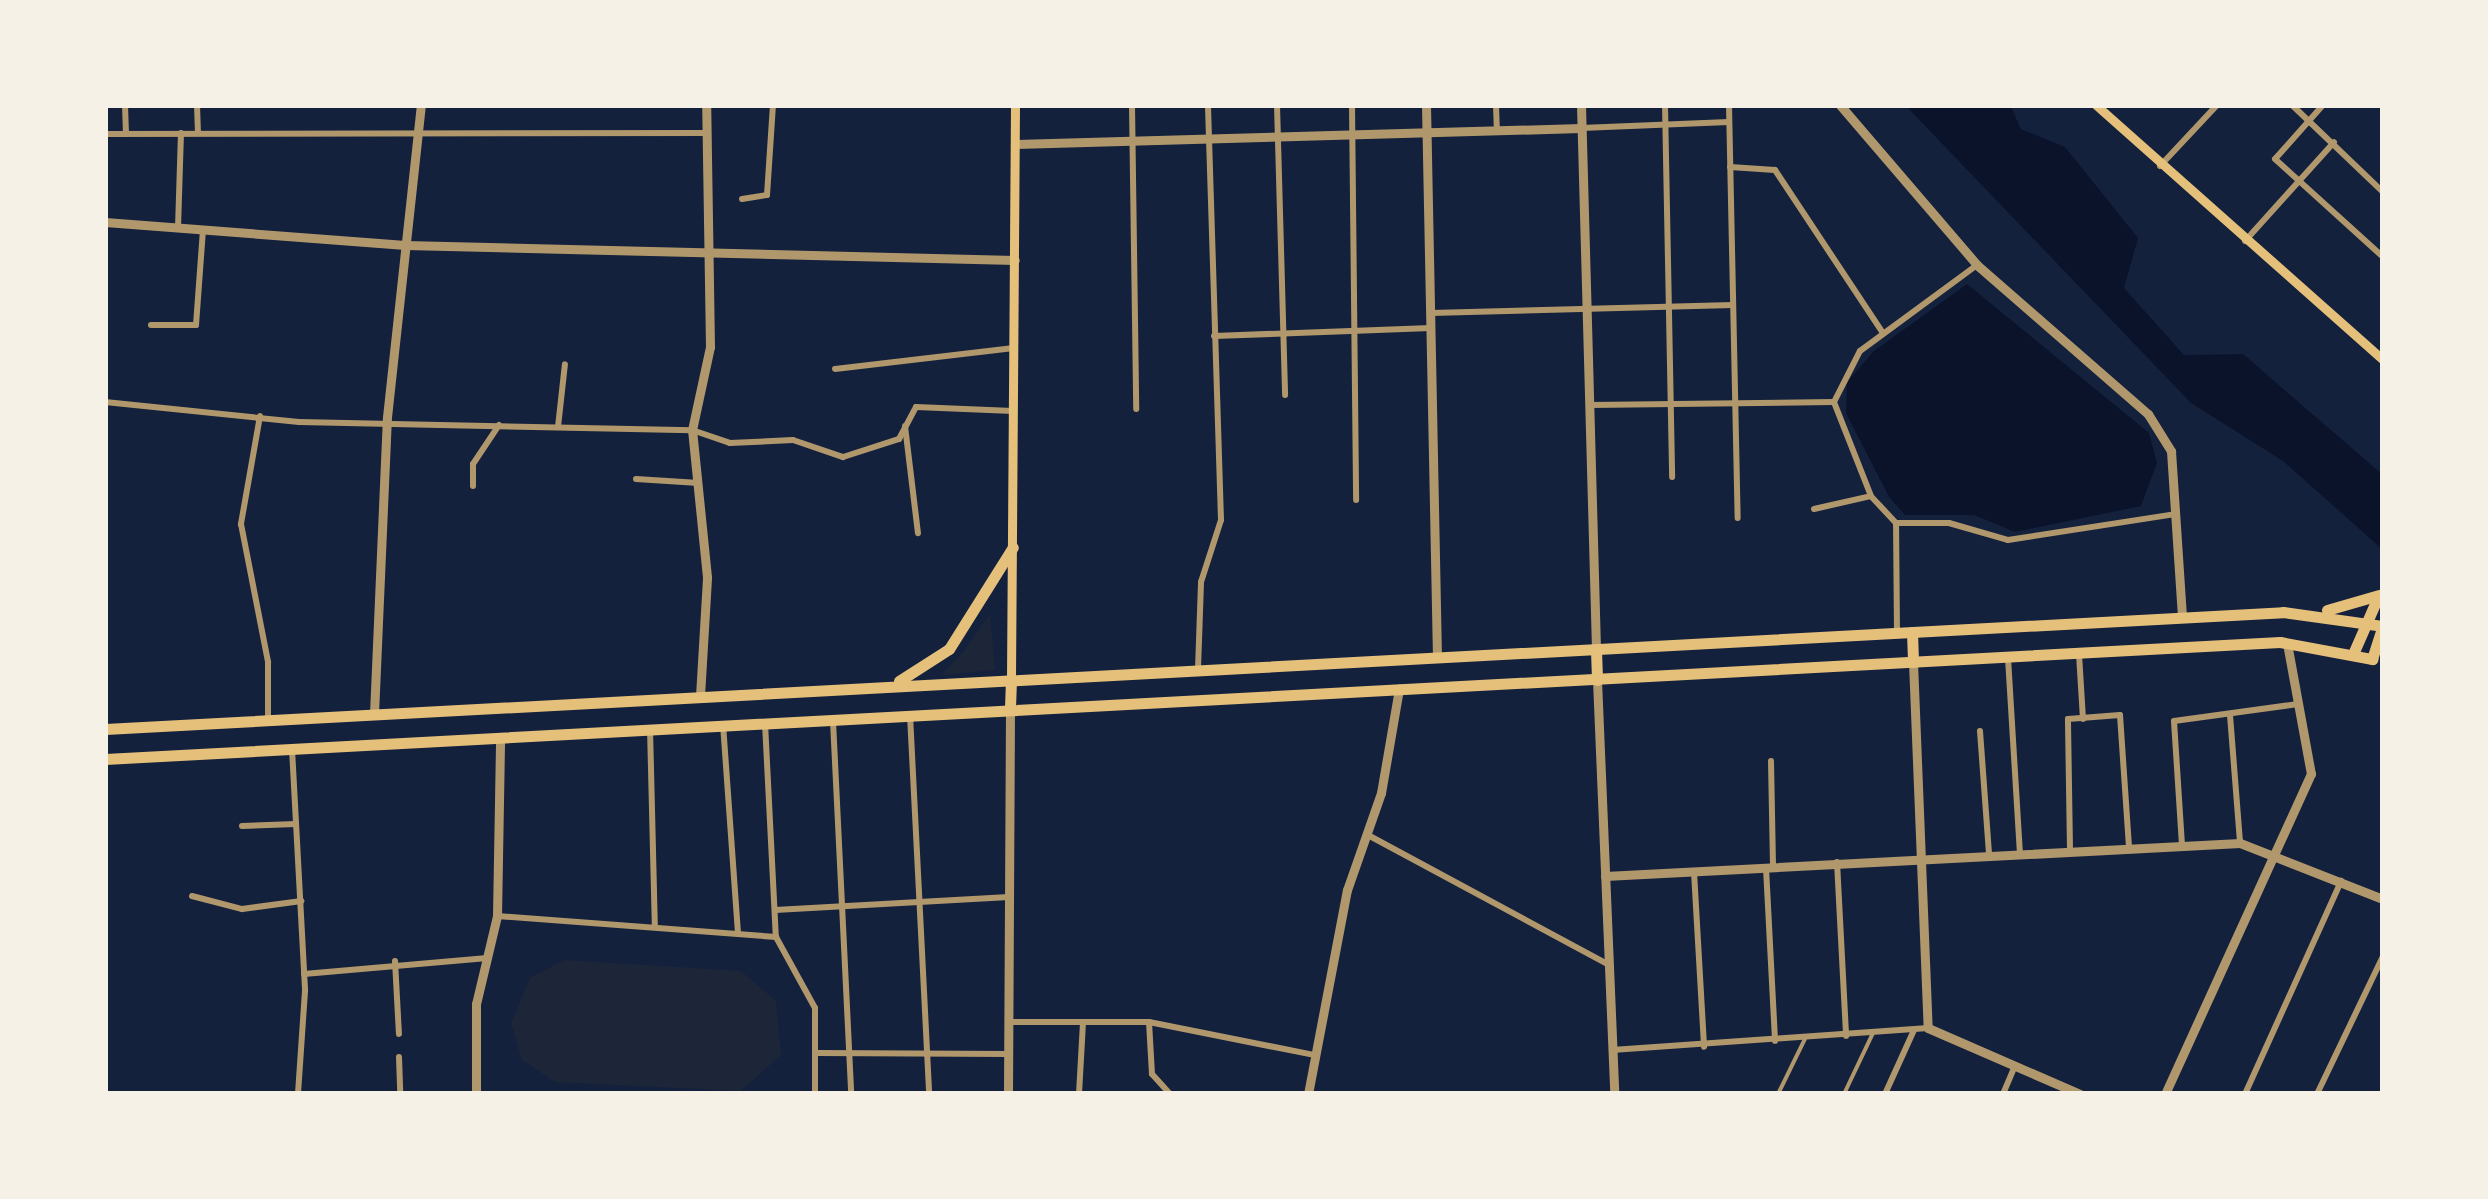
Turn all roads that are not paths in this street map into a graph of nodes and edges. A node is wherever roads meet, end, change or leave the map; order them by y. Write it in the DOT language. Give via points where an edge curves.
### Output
graph roads {
  1 [pos="125,105"];
  2 [pos="198,105"];
  3 [pos="421,105"];
  4 [pos="706,105"];
  5 [pos="773,105"];
  6 [pos="1014,105"];
  7 [pos="1132,105"];
  8 [pos="1208,105"];
  9 [pos="1276,105"];
  10 [pos="1352,105"];
  11 [pos="1426,105"];
  12 [pos="1496,105"];
  13 [pos="1581,105"];
  14 [pos="1665,105"];
  15 [pos="1729,105"];
  16 [pos="1840,105"];
  17 [pos="2097,105"];
  18 [pos="2216,105"];
  19 [pos="2292,105"];
  20 [pos="2323,105"];
  21 [pos="2310,121"];
  22 [pos="1729,122"];
  23 [pos="1666,124"];
  24 [pos="1581,128"];
  25 [pos="1497,129"];
  26 [pos="1427,130"];
  27 [pos="418,132"];
  28 [pos="181,133"];
  29 [pos="198,133"];
  30 [pos="706,133"];
  31 [pos="105,134"];
  32 [pos="126,134"];
  33 [pos="1353,134"];
  34 [pos="1277,136"];
  35 [pos="1208,138"];
  36 [pos="1133,140"];
  37 [pos="2334,142"];
  38 [pos="1016,144"];
  39 [pos="2159,166"];
  40 [pos="1730,167"];
  41 [pos="2299,181"];
  42 [pos="2383,192"];
  43 [pos="742,199"];
  44 [pos="105,222"];
  45 [pos="178,228"];
  46 [pos="203,230"];
  47 [pos="2245,241"];
  48 [pos="405,245"];
  49 [pos="709,255"];
  50 [pos="2383,257"];
  51 [pos="1015,260"];
  52 [pos="1977,265"];
  53 [pos="1733,306"];
  54 [pos="1669,308"];
  55 [pos="1586,309"];
  56 [pos="1431,313"];
  57 [pos="151,325"];
  58 [pos="1431,328"];
  59 [pos="1358,330"];
  60 [pos="1284,333"];
  61 [pos="1884,333"];
  62 [pos="1214,336"];
  63 [pos="1014,348"];
  64 [pos="2383,360"];
  65 [pos="565,364"];
  66 [pos="835,369"];
  67 [pos="1285,395"];
  68 [pos="105,402"];
  69 [pos="1671,402"];
  70 [pos="1834,402"];
  71 [pos="1736,404"];
  72 [pos="1590,405"];
  73 [pos="1136,409"];
  74 [pos="1014,410"];
  75 [pos="260,416"];
  76 [pos="386,417"];
  77 [pos="499,425"];
  78 [pos="905,426"];
  79 [pos="558,427"];
  80 [pos="692,430"];
  81 [pos="1672,477"];
  82 [pos="636,480"];
  83 [pos="699,484"];
  84 [pos="473,486"];
  85 [pos="1871,496"];
  86 [pos="1356,500"];
  87 [pos="1814,509"];
  88 [pos="2175,514"];
  89 [pos="1738,518"];
  90 [pos="1896,522"];
  91 [pos="918,533"];
  92 [pos="1013,547"];
  93 [pos="2381,593"];
  94 [pos="2283,612"];
  95 [pos="2182,618"];
  96 [pos="2363,620"];
  97 [pos="2383,625"];
  98 [pos="1912,632"];
  99 [pos="1897,633"];
  100 [pos="2287,643"];
  101 [pos="1596,650"];
  102 [pos="2079,652"];
  103 [pos="2353,654"];
  104 [pos="2008,656"];
  105 [pos="1437,658"];
  106 [pos="1913,662"];
  107 [pos="1198,670"];
  108 [pos="1011,678"];
  109 [pos="1596,680"];
  110 [pos="888,686"];
  111 [pos="1398,689"];
  112 [pos="700,696"];
  113 [pos="2298,704"];
  114 [pos="1010,708"];
  115 [pos="374,714"];
  116 [pos="910,714"];
  117 [pos="2230,715"];
  118 [pos="832,718"];
  119 [pos="2083,718"];
  120 [pos="268,720"];
  121 [pos="765,722"];
  122 [pos="723,724"];
  123 [pos="650,728"];
  124 [pos="105,729"];
  125 [pos="1980,730"];
  126 [pos="500,736"];
  127 [pos="292,748"];
  128 [pos="105,758"];
  129 [pos="1771,761"];
  130 [pos="296,824"];
  131 [pos="242,826"];
  132 [pos="1366,834"];
  133 [pos="2240,842"];
  134 [pos="2182,845"];
  135 [pos="2129,848"];
  136 [pos="2070,850"];
  137 [pos="2020,852"];
  138 [pos="2275,852"];
  139 [pos="1989,854"];
  140 [pos="1918,857"];
  141 [pos="1838,862"];
  142 [pos="1770,867"];
  143 [pos="1694,871"];
  144 [pos="1605,876"];
  145 [pos="2342,880"];
  146 [pos="192,896"];
  147 [pos="1005,897"];
  148 [pos="2383,899"];
  149 [pos="923,901"];
  150 [pos="301,902"];
  151 [pos="842,906"];
  152 [pos="775,910"];
  153 [pos="497,916"];
  154 [pos="655,926"];
  155 [pos="738,932"];
  156 [pos="776,936"];
  157 [pos="2383,956"];
  158 [pos="488,958"];
  159 [pos="394,961"];
  160 [pos="1608,965"];
  161 [pos="304,974"];
  162 [pos="1008,1022"];
  163 [pos="1083,1022"];
  164 [pos="1149,1022"];
  165 [pos="1928,1028"];
  166 [pos="1914,1029"];
  167 [pos="1873,1033"];
  168 [pos="398,1034"];
  169 [pos="1846,1036"];
  170 [pos="1806,1039"];
  171 [pos="1775,1041"];
  172 [pos="1704,1047"];
  173 [pos="1612,1050"];
  174 [pos="817,1052"];
  175 [pos="850,1054"];
  176 [pos="928,1054"];
  177 [pos="1008,1054"];
  178 [pos="1314,1056"];
  179 [pos="400,1057"];
  180 [pos="2015,1066"];
  181 [pos="2077,1093"];
  182 [pos="298,1094"];
  183 [pos="400,1094"];
  184 [pos="476,1094"];
  185 [pos="815,1094"];
  186 [pos="851,1094"];
  187 [pos="929,1094"];
  188 [pos="1008,1094"];
  189 [pos="1079,1094"];
  190 [pos="1170,1094"];
  191 [pos="1308,1094"];
  192 [pos="1614,1094"];
  193 [pos="1778,1094"];
  194 [pos="1844,1094"];
  195 [pos="1886,1094"];
  196 [pos="2003,1094"];
  197 [pos="2164,1094"];
  198 [pos="2245,1094"];
  199 [pos="2317,1094"];
  1 -- 32 [label="street"];
  2 -- 29 [label="street"];
  3 -- 27 [label="street"];
  4 -- 30 [label="street"];
  5 -- 43 [label="street" via="767,195"];
  6 -- 38 [label="main road"];
  7 -- 36 [label="street"];
  8 -- 35 [label="street"];
  9 -- 34 [label="street"];
  10 -- 33 [label="street"];
  11 -- 26 [label="street"];
  12 -- 25 [label="street"];
  13 -- 24 [label="street"];
  14 -- 23 [label="street"];
  15 -- 22 [label="street"];
  16 -- 52 [label="street"];
  17 -- 39 [label="main road"];
  18 -- 39 [label="street"];
  19 -- 21 [label="street"];
  20 -- 21 [label="street"];
  21 -- 37 [label="street"];
  21 -- 41 [label="street" via="2275,159"];
  22 -- 23 [label="street"];
  22 -- 40 [label="street"];
  23 -- 24 [label="street"];
  23 -- 54 [label="street"];
  24 -- 25 [label="street"];
  24 -- 55 [label="street"];
  25 -- 26 [label="street"];
  26 -- 33 [label="street"];
  26 -- 56 [label="street"];
  27 -- 29 [label="street"];
  27 -- 30 [label="street"];
  27 -- 48 [label="street"];
  28 -- 29 [label="street"];
  28 -- 32 [label="street"];
  28 -- 45 [label="street"];
  30 -- 49 [label="street"];
  31 -- 32 [label="street"];
  33 -- 34 [label="street"];
  33 -- 59 [label="street"];
  34 -- 35 [label="street"];
  34 -- 60 [label="street"];
  35 -- 36 [label="street"];
  35 -- 62 [label="street"];
  36 -- 38 [label="street"];
  36 -- 73 [label="street"];
  37 -- 41 [label="street"];
  37 -- 42 [label="street"];
  38 -- 51 [label="main road"];
  39 -- 47 [label="main road"];
  40 -- 53 [label="street"];
  40 -- 61 [label="street" via="1775,170"];
  41 -- 47 [label="street"];
  41 -- 50 [label="street"];
  44 -- 45 [label="street"];
  45 -- 46 [label="street"];
  46 -- 48 [label="street"];
  46 -- 57 [label="street" via="196,324"];
  47 -- 64 [label="main road"];
  48 -- 49 [label="street"];
  48 -- 76 [label="street"];
  49 -- 51 [label="street"];
  49 -- 80 [label="street" via="710,347"];
  51 -- 63 [label="main road"];
  52 -- 61 [label="street"];
  52 -- 88 [label="street" via="2148,414 2171,451"];
  53 -- 54 [label="street"];
  53 -- 71 [label="street"];
  54 -- 55 [label="street"];
  54 -- 69 [label="street"];
  55 -- 56 [label="street"];
  55 -- 72 [label="street"];
  56 -- 58 [label="street"];
  58 -- 59 [label="street"];
  58 -- 105 [label="street"];
  59 -- 60 [label="street"];
  59 -- 86 [label="street"];
  60 -- 62 [label="street"];
  60 -- 67 [label="street"];
  61 -- 70 [label="street" via="1841,376"];
  62 -- 107 [label="street" via="1221,520 1201,582"];
  63 -- 66 [label="street"];
  63 -- 74 [label="main road"];
  65 -- 79 [label="street"];
  68 -- 75 [label="street"];
  69 -- 71 [label="street"];
  69 -- 72 [label="street"];
  69 -- 81 [label="street"];
  70 -- 71 [label="street"];
  70 -- 85 [label="street"];
  71 -- 89 [label="street"];
  72 -- 101 [label="street"];
  74 -- 78 [label="street" via="916,407"];
  74 -- 92 [label="main road"];
  75 -- 76 [label="street"];
  75 -- 120 [label="street" via="241,524 268,662"];
  76 -- 77 [label="street"];
  76 -- 115 [label="street"];
  77 -- 79 [label="street"];
  77 -- 84 [label="street" via="472,464"];
  78 -- 80 [label="street" via="899,439 856,457"];
  78 -- 91 [label="street"];
  79 -- 80 [label="street"];
  80 -- 83 [label="street"];
  82 -- 83 [label="street"];
  83 -- 112 [label="street" via="707,577"];
  85 -- 87 [label="street"];
  85 -- 90 [label="street"];
  88 -- 90 [label="street" via="2008,540 1949,523"];
  88 -- 95 [label="street"];
  90 -- 99 [label="street"];
  92 -- 108 [label="main road"];
  92 -- 110 [label="highway" via="949,650"];
  93 -- 94 [label="highway"];
  93 -- 96 [label="highway"];
  94 -- 95 [label="highway"];
  94 -- 96 [label="highway"];
  95 -- 98 [label="highway"];
  96 -- 97 [label="highway"];
  96 -- 103 [label="highway"];
  97 -- 103 [label="highway" via="2372,659"];
  98 -- 99 [label="highway"];
  98 -- 106 [label="highway"];
  99 -- 101 [label="highway"];
  100 -- 102 [label="highway"];
  100 -- 103 [label="highway"];
  100 -- 113 [label="street"];
  101 -- 105 [label="highway"];
  101 -- 109 [label="highway"];
  102 -- 104 [label="highway"];
  102 -- 119 [label="street"];
  104 -- 106 [label="highway"];
  104 -- 137 [label="street"];
  105 -- 107 [label="highway"];
  106 -- 109 [label="highway"];
  106 -- 140 [label="street"];
  107 -- 108 [label="highway"];
  108 -- 110 [label="highway"];
  108 -- 114 [label="highway"];
  109 -- 111 [label="highway"];
  109 -- 144 [label="street"];
  110 -- 112 [label="highway"];
  111 -- 114 [label="highway"];
  111 -- 132 [label="street"];
  112 -- 115 [label="highway"];
  113 -- 117 [label="street"];
  113 -- 138 [label="street" via="2310,774"];
  114 -- 116 [label="highway"];
  114 -- 147 [label="street"];
  115 -- 120 [label="highway"];
  116 -- 118 [label="highway"];
  116 -- 149 [label="street"];
  117 -- 133 [label="street"];
  117 -- 134 [label="street" via="2174,721"];
  118 -- 121 [label="highway"];
  118 -- 151 [label="street"];
  119 -- 135 [label="street" via="2120,715"];
  119 -- 136 [label="street" via="2068,719"];
  120 -- 124 [label="highway"];
  121 -- 122 [label="highway"];
  121 -- 152 [label="street"];
  122 -- 123 [label="highway"];
  122 -- 155 [label="street"];
  123 -- 126 [label="highway"];
  123 -- 154 [label="street"];
  125 -- 139 [label="street"];
  126 -- 127 [label="highway"];
  126 -- 153 [label="street"];
  127 -- 128 [label="highway"];
  127 -- 130 [label="street"];
  129 -- 142 [label="street"];
  130 -- 131 [label="street"];
  130 -- 150 [label="street"];
  132 -- 160 [label="street"];
  132 -- 178 [label="street"];
  133 -- 134 [label="street"];
  133 -- 138 [label="street"];
  134 -- 135 [label="street"];
  135 -- 136 [label="street"];
  136 -- 137 [label="street"];
  137 -- 139 [label="street"];
  138 -- 145 [label="street"];
  138 -- 197 [label="street"];
  139 -- 140 [label="street"];
  140 -- 141 [label="street"];
  140 -- 165 [label="street"];
  141 -- 142 [label="street"];
  141 -- 169 [label="street"];
  142 -- 143 [label="street"];
  142 -- 171 [label="street"];
  143 -- 144 [label="street"];
  143 -- 172 [label="street"];
  144 -- 160 [label="street"];
  145 -- 148 [label="street"];
  145 -- 198 [label="street"];
  146 -- 150 [label="street" via="242,909"];
  147 -- 149 [label="street"];
  147 -- 162 [label="street"];
  149 -- 151 [label="street"];
  149 -- 176 [label="street"];
  150 -- 161 [label="street"];
  151 -- 152 [label="street"];
  151 -- 175 [label="street"];
  152 -- 156 [label="street"];
  153 -- 154 [label="street"];
  153 -- 158 [label="street"];
  154 -- 155 [label="street"];
  155 -- 156 [label="street"];
  156 -- 174 [label="street" via="815,1008"];
  157 -- 199 [label="street"];
  158 -- 159 [label="street"];
  158 -- 184 [label="street" via="472,1046"];
  159 -- 161 [label="street"];
  159 -- 168 [label="street"];
  160 -- 173 [label="street"];
  161 -- 182 [label="street"];
  162 -- 163 [label="street"];
  162 -- 177 [label="street"];
  163 -- 164 [label="street"];
  163 -- 189 [label="street"];
  164 -- 178 [label="street"];
  164 -- 190 [label="street" via="1152,1074"];
  165 -- 166 [label="street"];
  165 -- 180 [label="street"];
  166 -- 167 [label="street"];
  166 -- 195 [label="street"];
  167 -- 169 [label="street"];
  167 -- 194 [label="lane"];
  169 -- 170 [label="street"];
  170 -- 171 [label="street"];
  170 -- 193 [label="lane"];
  171 -- 172 [label="street"];
  172 -- 173 [label="street"];
  173 -- 192 [label="street"];
  174 -- 175 [label="street"];
  174 -- 185 [label="street"];
  175 -- 176 [label="street"];
  175 -- 186 [label="street"];
  176 -- 177 [label="street"];
  176 -- 187 [label="street"];
  177 -- 188 [label="street"];
  178 -- 191 [label="street"];
  179 -- 183 [label="street"];
  180 -- 181 [label="street"];
  180 -- 196 [label="street"];
}
